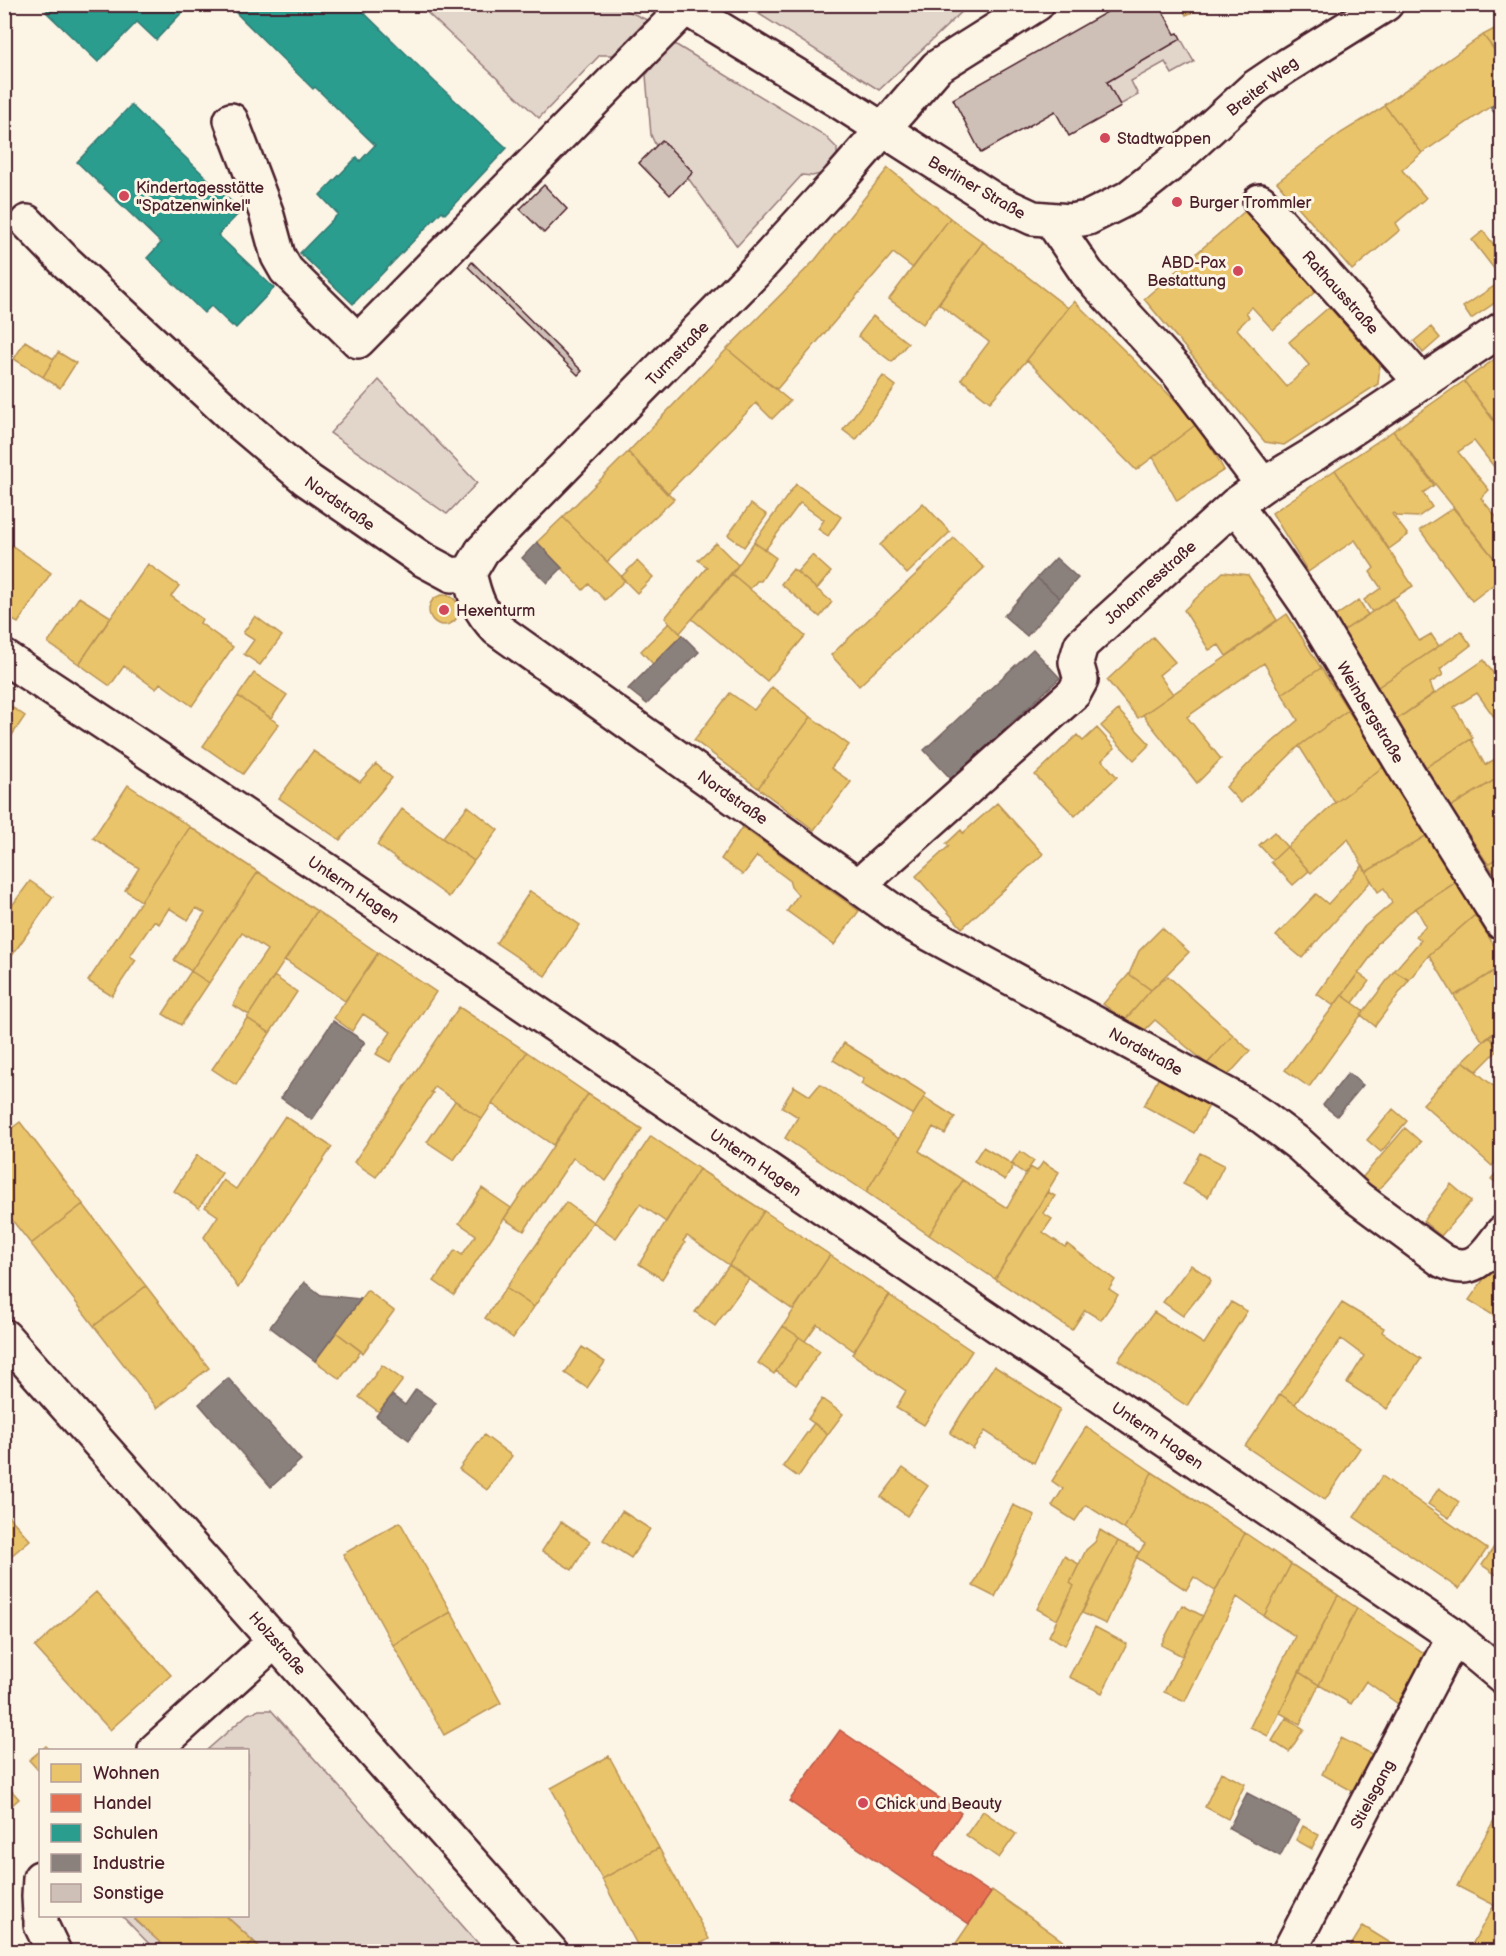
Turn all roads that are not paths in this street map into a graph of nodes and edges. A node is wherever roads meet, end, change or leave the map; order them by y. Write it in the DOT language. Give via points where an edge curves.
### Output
graph roads {
  1 [pos="1037,4"];
  2 [pos="1386,4"];
  3 [pos="682,6"];
  4 [pos="231,120"];
  5 [pos="882,129"];
  6 [pos="1260,201"];
  7 [pos="1051,220"];
  8 [pos="27,222"];
  9 [pos="1502,329"];
  10 [pos="1421,382"];
  11 [pos="1263,485"];
  12 [pos="1235,505"];
  13 [pos="469,573"];
  14 [pos="4,657"];
  15 [pos="858,886"];
  16 [pos="1502,923"];
  17 [pos="1502,1233"];
  18 [pos="4,1336"];
  19 [pos="1454,1636"];
  20 [pos="276,1640"];
  21 [pos="1502,1676"];
  22 [pos="157,1749"];
  23 [pos="40,1917"];
  24 [pos="54,1952"];
  25 [pos="551,1952"];
  26 [pos="1289,1952"];
  1 -- 5 [label="street, Turmstraße" via="937,67"];
  2 -- 7 [label="street, Breiter Weg" via="1254,88 1128,198 1088,218"];
  3 -- 4 [label="street" via="358,341 286,270"];
  3 -- 5 [label="street, Berliner Straße"];
  5 -- 7 [label="street, Berliner Straße" via="994,200 1033,218"];
  5 -- 13 [label="street, Turmstraße" via="730,298 482,551"];
  6 -- 10 [label="street, Rathausstraße"];
  7 -- 11 [label="street" via="1087,273 1176,370"];
  8 -- 13 [label="street, Nordstraße" via="214,399 306,479 422,559 452,575"];
  9 -- 10 [label="street, Johannesstraße"];
  10 -- 11 [label="street, Johannesstraße"];
  11 -- 12 [label="street, Johannesstraße"];
  12 -- 15 [label="street, Johannesstraße" via="1081,645 1076,662 1081,680 1074,693"];
  12 -- 16 [label="street, Weinbergstraße" via="1306,603"];
  13 -- 15 [label="street, Nordstraße" via="476,600 485,617 498,629"];
  14 -- 19 [label="street, Unterm Hagen" via="331,873"];
  15 -- 17 [label="street, Nordstraße" via="910,923 1240,1102 1300,1145 1358,1198 1443,1261 1467,1266 1480,1260"];
  18 -- 20 [label="street, Holzstraße"];
  19 -- 21 [label="street, Unterm Hagen"];
  19 -- 26 [label="street, Stielsgang"];
  20 -- 22 [label="street"];
  20 -- 25 [label="street, Holzstraße"];
  23 -- 24 [label="street"];
}
